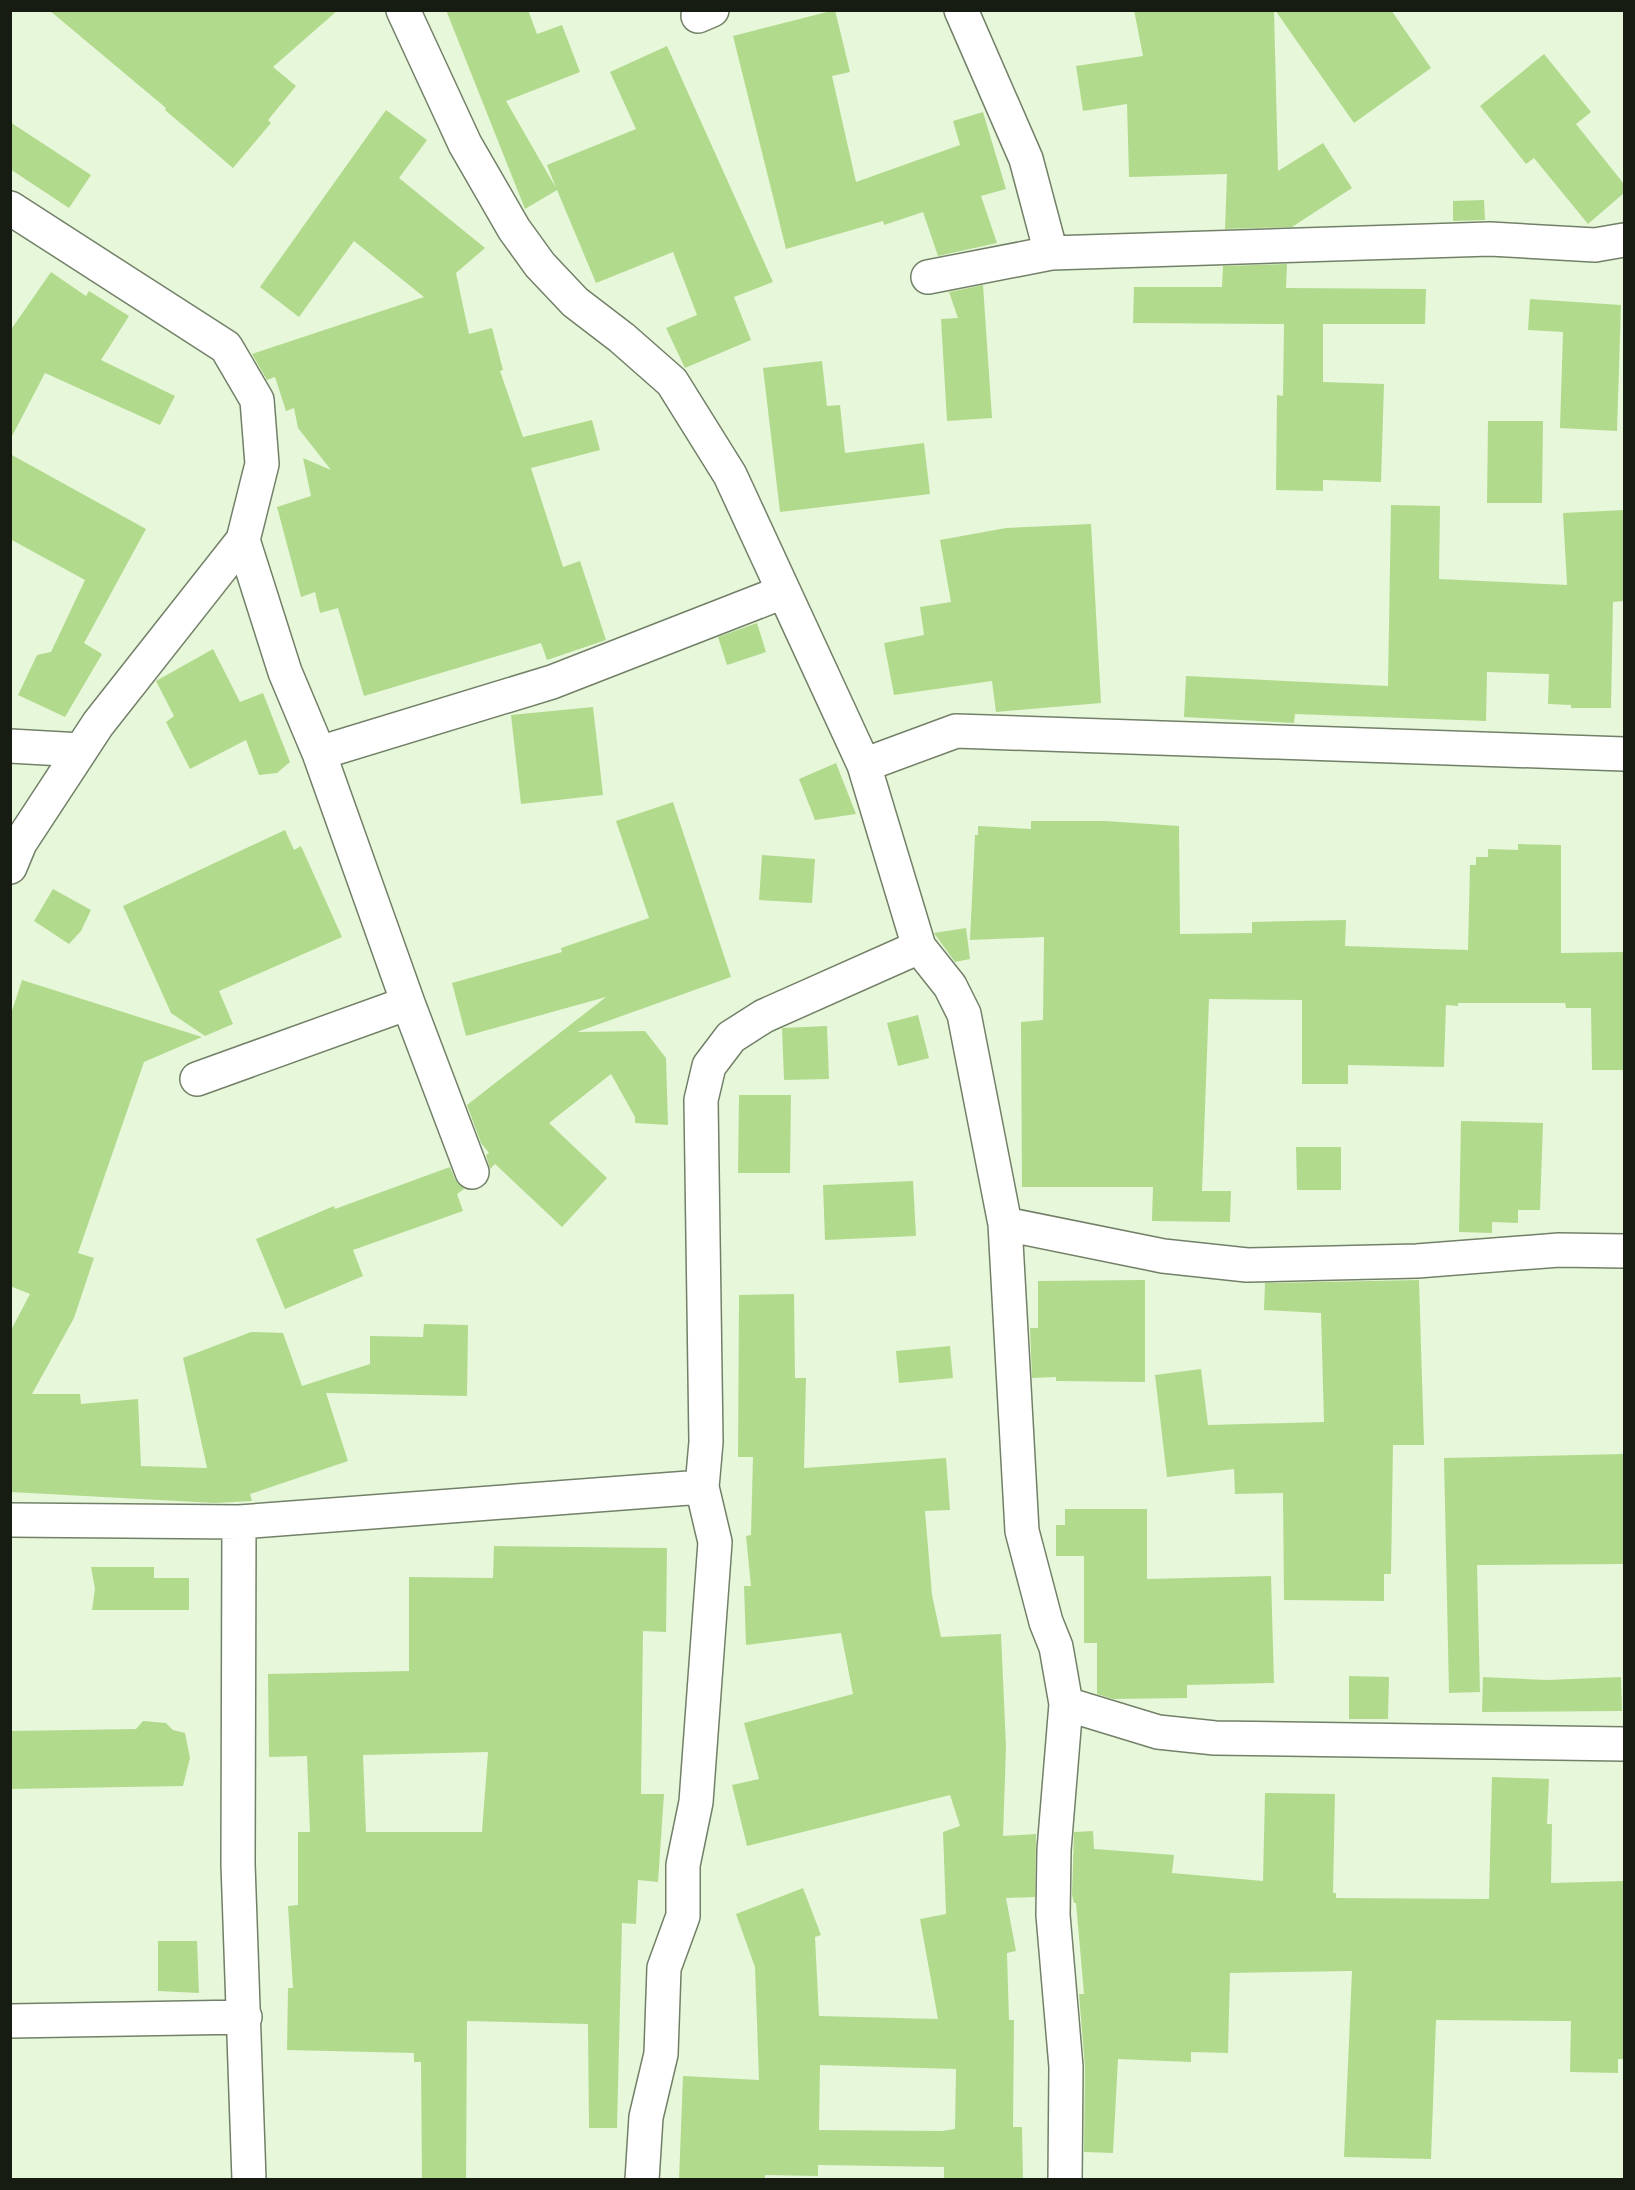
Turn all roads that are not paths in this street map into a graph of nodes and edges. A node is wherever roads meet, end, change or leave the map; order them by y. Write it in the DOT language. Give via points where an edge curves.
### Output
graph roads {
  1 [pos="403,10"];
  2 [pos="961,10"];
  3 [pos="10,208"];
  4 [pos="1624,240"];
  5 [pos="1051,254"];
  6 [pos="928,277"];
  7 [pos="243,540"];
  8 [pos="783,592"];
  9 [pos="10,746"];
  10 [pos="81,750"];
  11 [pos="319,753"];
  12 [pos="1624,754"];
  13 [pos="864,765"];
  14 [pos="10,867"];
  15 [pos="919,947"];
  16 [pos="408,1003"];
  17 [pos="197,1079"];
  18 [pos="472,1172"];
  19 [pos="1005,1224"];
  20 [pos="1624,1251"];
  21 [pos="702,1487"];
  22 [pos="10,1520"];
  23 [pos="239,1521"];
  24 [pos="1066,1704"];
  25 [pos="1624,1744"];
  26 [pos="245,2017"];
  27 [pos="10,2021"];
  28 [pos="249,2180"];
  29 [pos="642,2180"];
  30 [pos="1065,2180"];
  1 -- 8 [label="street" via="465,144 514,229 540,265 575,302 672,382 730,475"];
  2 -- 5 [label="street" via="1026,159"];
  3 -- 7 [label="street" via="226,347 257,400 258,411 262,464"];
  4 -- 5 [label="street" via="1595,245 1490,239"];
  5 -- 6 [label="street"];
  7 -- 10 [label="street"];
  7 -- 11 [label="street" via="285,672"];
  8 -- 11 [label="street" via="552,682"];
  8 -- 13 [label="street"];
  9 -- 10 [label="street"];
  10 -- 14 [label="street" via="20,843"];
  11 -- 16 [label="street"];
  12 -- 13 [label="street" via="956,731"];
  13 -- 15 [label="street"];
  15 -- 19 [label="street" via="951,986 964,1014"];
  15 -- 21 [label="street" via="764,1016 731,1037 709,1066 701,1100 700,1143 706,1442"];
  16 -- 17 [label="street"];
  16 -- 18 [label="street"];
  19 -- 20 [label="street" via="1163,1256 1247,1265 1417,1261 1559,1250"];
  19 -- 24 [label="street" via="1022,1531 1056,1647"];
  21 -- 23 [label="street"];
  21 -- 29 [label="street" via="715,1542 696,1802 683,1865 683,1916 664,1968 661,2054 646,2117"];
  22 -- 23 [label="street"];
  23 -- 26 [label="street" via="238,1864"];
  24 -- 25 [label="street" via="1158,1732 1215,1738"];
  24 -- 30 [label="street" via="1053,1915 1066,2067"];
  26 -- 27 [label="street"];
  26 -- 28 [label="street"];
}
